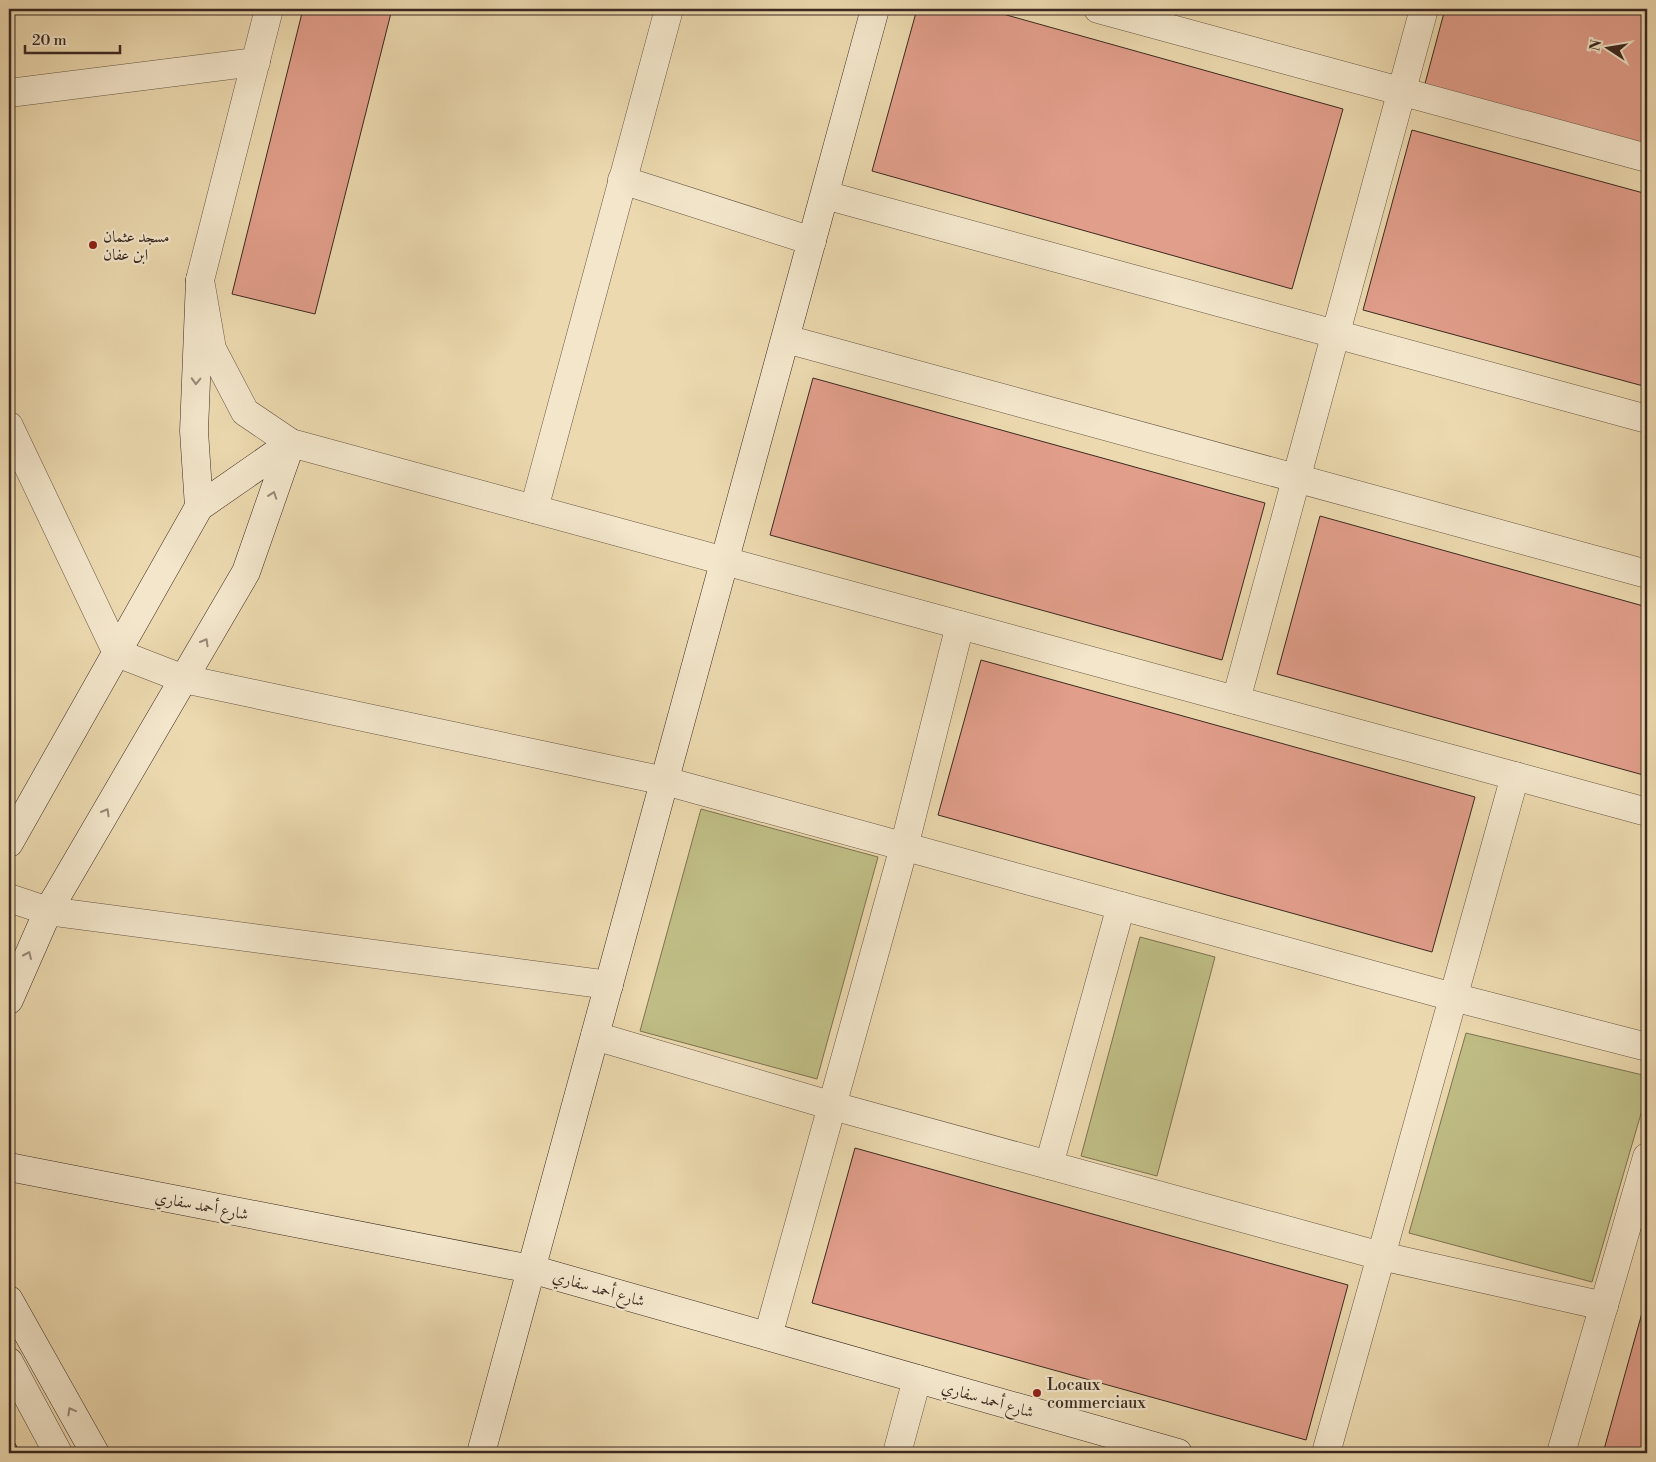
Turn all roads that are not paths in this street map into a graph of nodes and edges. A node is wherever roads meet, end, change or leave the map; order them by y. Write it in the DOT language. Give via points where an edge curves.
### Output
graph roads {
  1 [pos="269,9"];
  2 [pos="669,9"];
  3 [pos="876,9"];
  4 [pos="1098,9"];
  5 [pos="1424,9"];
  6 [pos="256,62"];
  7 [pos="1402,91"];
  8 [pos="9,93"];
  9 [pos="1647,158"];
  10 [pos="622,180"];
  11 [pos="825,195"];
  12 [pos="812,241"];
  13 [pos="200,280"];
  14 [pos="1336,334"];
  15 [pos="786,339"];
  16 [pos="1647,419"];
  17 [pos="9,426"];
  18 [pos="291,443"];
  19 [pos="1296,478"];
  20 [pos="199,508"];
  21 [pos="534,509"];
  22 [pos="725,561"];
  23 [pos="1647,574"];
  24 [pos="960,625"];
  25 [pos="116,653"];
  26 [pos="184,679"];
  27 [pos="1236,700"];
  28 [pos="1515,776"];
  29 [pos="665,781"];
  30 [pos="1647,812"];
  31 [pos="9,843"];
  32 [pos="904,847"];
  33 [pos="9,898"];
  34 [pos="1122,906"];
  35 [pos="48,912"];
  36 [pos="609,984"];
  37 [pos="1453,997"];
  38 [pos="9,1000"];
  39 [pos="595,1036"];
  40 [pos="1647,1047"];
  41 [pos="833,1106"];
  42 [pos="1647,1157"];
  43 [pos="1049,1165"];
  44 [pos="9,1167"];
  45 [pos="1381,1256"];
  46 [pos="531,1269"];
  47 [pos="9,1300"];
  48 [pos="1604,1306"];
  49 [pos="768,1336"];
  50 [pos="9,1362"];
  51 [pos="917,1379"];
  52 [pos="58,1453"];
  53 [pos="95,1453"];
  54 [pos="481,1453"];
  55 [pos="897,1453"];
  56 [pos="1178,1453"];
  57 [pos="1326,1453"];
  58 [pos="1561,1453"];
  1 -- 6 [label="street"];
  2 -- 10 [label="street"];
  3 -- 11 [label="street"];
  4 -- 7 [label="street"];
  5 -- 7 [label="street"];
  6 -- 8 [label="street"];
  6 -- 13 [label="street"];
  7 -- 9 [label="street"];
  7 -- 14 [label="street"];
  10 -- 12 [label="street"];
  10 -- 21 [label="street"];
  11 -- 12 [label="street"];
  11 -- 14 [label="street"];
  12 -- 15 [label="street"];
  13 -- 18 [label="street" via="212,349 245,412"];
  13 -- 20 [label="street, one-way" via="194,431"];
  14 -- 16 [label="street"];
  14 -- 19 [label="street"];
  15 -- 19 [label="street"];
  15 -- 22 [label="street"];
  17 -- 25 [label="street"];
  18 -- 20 [label="street"];
  18 -- 21 [label="street"];
  26 -- 18 [label="street, one-way" via="246,572"];
  19 -- 23 [label="street"];
  19 -- 27 [label="street"];
  20 -- 25 [label="street"];
  21 -- 22 [label="street"];
  22 -- 24 [label="street"];
  22 -- 29 [label="street"];
  24 -- 27 [label="street"];
  24 -- 32 [label="street"];
  25 -- 26 [label="street"];
  25 -- 31 [label="street"];
  26 -- 29 [label="street"];
  35 -- 26 [label="street, one-way"];
  27 -- 28 [label="street"];
  28 -- 30 [label="street"];
  28 -- 37 [label="street"];
  29 -- 32 [label="street"];
  29 -- 36 [label="street"];
  32 -- 34 [label="street"];
  32 -- 41 [label="street"];
  33 -- 35 [label="street"];
  34 -- 37 [label="street"];
  34 -- 43 [label="street"];
  35 -- 36 [label="street"];
  38 -- 35 [label="street, one-way"];
  36 -- 39 [label="street"];
  37 -- 40 [label="street"];
  37 -- 45 [label="street"];
  39 -- 41 [label="street"];
  39 -- 46 [label="street"];
  41 -- 43 [label="street"];
  41 -- 49 [label="street"];
  42 -- 48 [label="street"];
  43 -- 45 [label="street"];
  44 -- 46 [label="street, شارع أحمد سفاري"];
  45 -- 48 [label="street"];
  45 -- 57 [label="street"];
  46 -- 49 [label="street, شارع أحمد سفاري"];
  46 -- 54 [label="street"];
  53 -- 47 [label="street, one-way"];
  48 -- 58 [label="street"];
  49 -- 51 [label="street, شارع أحمد سفاري"];
  50 -- 52 [label="street"];
  51 -- 55 [label="street"];
  51 -- 56 [label="street, شارع أحمد سفاري"];
}
